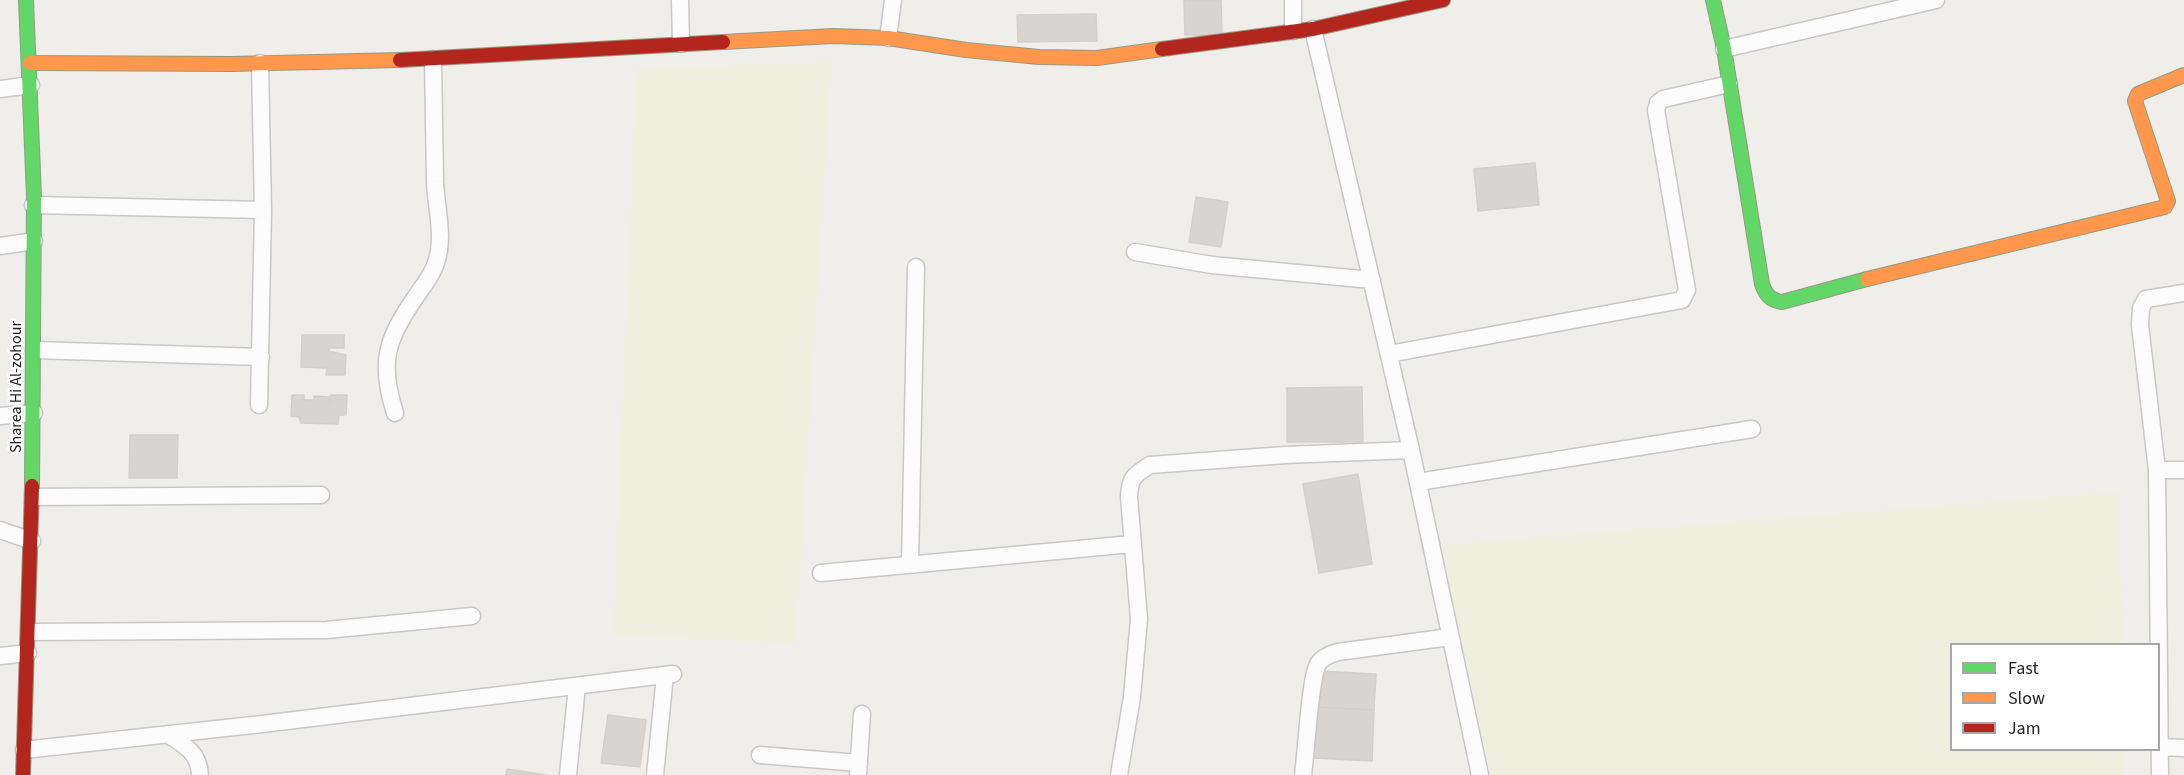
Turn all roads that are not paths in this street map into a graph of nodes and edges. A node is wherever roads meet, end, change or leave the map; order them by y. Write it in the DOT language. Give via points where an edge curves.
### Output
graph roads {
  1 [pos="26,0"];
  2 [pos="680,0"];
  3 [pos="893,0"];
  4 [pos="1293,0"];
  5 [pos="1443,0"];
  6 [pos="1713,0"];
  7 [pos="1936,0"];
  8 [pos="1313,29"];
  9 [pos="1293,31"];
  10 [pos="888,38"];
  11 [pos="681,44"];
  12 [pos="1724,50"];
  13 [pos="433,59"];
  14 [pos="30,63"];
  15 [pos="260,63"];
  16 [pos="2184,75"];
  17 [pos="1729,84"];
  18 [pos="31,85"];
  19 [pos="0,89"];
  20 [pos="33,205"];
  21 [pos="262,210"];
  22 [pos="34,241"];
  23 [pos="0,246"];
  24 [pos="1135,252"];
  25 [pos="916,267"];
  26 [pos="1372,280"];
  27 [pos="2184,293"];
  28 [pos="34,350"];
  29 [pos="1389,354"];
  30 [pos="261,357"];
  31 [pos="259,405"];
  32 [pos="34,413"];
  33 [pos="395,413"];
  34 [pos="0,416"];
  35 [pos="1752,429"];
  36 [pos="1411,450"];
  37 [pos="2157,470"];
  38 [pos="2184,470"];
  39 [pos="1418,482"];
  40 [pos="321,495"];
  41 [pos="33,497"];
  42 [pos="0,530"];
  43 [pos="32,541"];
  44 [pos="1132,544"];
  45 [pos="910,564"];
  46 [pos="821,573"];
  47 [pos="472,616"];
  48 [pos="30,632"];
  49 [pos="1450,637"];
  50 [pos="2159,643"];
  51 [pos="28,653"];
  52 [pos="0,656"];
  53 [pos="577,686"];
  54 [pos="862,714"];
  55 [pos="167,734"];
  56 [pos="2160,747"];
  57 [pos="2184,748"];
  58 [pos="24,750"];
  59 [pos="760,755"];
  60 [pos="859,769"];
  61 [pos="23,775"];
  62 [pos="200,775"];
  63 [pos="568,775"];
  64 [pos="655,775"];
  65 [pos="1119,775"];
  66 [pos="1303,775"];
  67 [pos="1480,775"];
  68 [pos="2160,775"];
  1 -- 14 [label="street, Sharea Hi Al-zohour"];
  2 -- 11 [label="street"];
  3 -- 10 [label="street"];
  4 -- 9 [label="street"];
  5 -- 8 [label="street"];
  6 -- 12 [label="street"];
  7 -- 12 [label="street"];
  8 -- 9 [label="street"];
  8 -- 26 [label="street"];
  9 -- 10 [label="street" via="1097,58 966,50"];
  10 -- 11 [label="street" via="833,36"];
  11 -- 13 [label="street"];
  12 -- 17 [label="street"];
  13 -- 15 [label="street"];
  13 -- 33 [label="street" via="439,248 436,264 396,327 388,349 388,392"];
  14 -- 15 [label="street"];
  14 -- 18 [label="street, Sharea Hi Al-zohour"];
  15 -- 21 [label="street"];
  16 -- 17 [label="street" via="2138,94 2135,101 2163,181 2168,201 2164,207 1782,302 1772,301 1762,284"];
  17 -- 29 [label="street" via="1663,99 1656,110 1687,290 1682,300"];
  18 -- 19 [label="street"];
  18 -- 20 [label="street, Sharea Hi Al-zohour"];
  20 -- 21 [label="street"];
  20 -- 22 [label="street, Sharea Hi Al-zohour"];
  21 -- 30 [label="street"];
  22 -- 23 [label="street"];
  22 -- 28 [label="street, Sharea Hi Al-zohour"];
  24 -- 26 [label="street" via="1212,266"];
  25 -- 45 [label="street"];
  26 -- 29 [label="street"];
  27 -- 37 [label="street" via="2146,298 2141,308"];
  28 -- 30 [label="street"];
  28 -- 32 [label="street, Sharea Hi Al-zohour"];
  29 -- 36 [label="street"];
  30 -- 31 [label="street"];
  32 -- 34 [label="street"];
  32 -- 41 [label="street, Sharea Hi Al-zohour"];
  35 -- 39 [label="street"];
  36 -- 39 [label="street"];
  36 -- 44 [label="street" via="1150,465 1134,475 1130,484"];
  37 -- 38 [label="street"];
  37 -- 50 [label="street"];
  39 -- 49 [label="street"];
  40 -- 41 [label="street"];
  41 -- 43 [label="street, Sharea Hi Al-zohour"];
  42 -- 43 [label="street"];
  43 -- 48 [label="street, Sharea Hi Al-zohour"];
  44 -- 45 [label="street"];
  44 -- 65 [label="street" via="1139,619"];
  45 -- 46 [label="street"];
  47 -- 48 [label="street" via="326,630"];
  48 -- 51 [label="street, Sharea Hi Al-zohour"];
  49 -- 66 [label="street" via="1338,652 1318,663"];
  49 -- 67 [label="street"];
  51 -- 52 [label="street"];
  51 -- 58 [label="street, Sharea Hi Al-zohour"];
  53 -- 55 [label="street"];
  53 -- 63 [label="street"];
  53 -- 64 [label="street" via="669,674"];
  54 -- 60 [label="street"];
  55 -- 58 [label="street"];
  55 -- 62 [label="street" via="194,754"];
  56 -- 57 [label="street"];
  56 -- 68 [label="street"];
  58 -- 61 [label="street, Sharea Hi Al-zohour"];
  59 -- 60 [label="street"];
}
